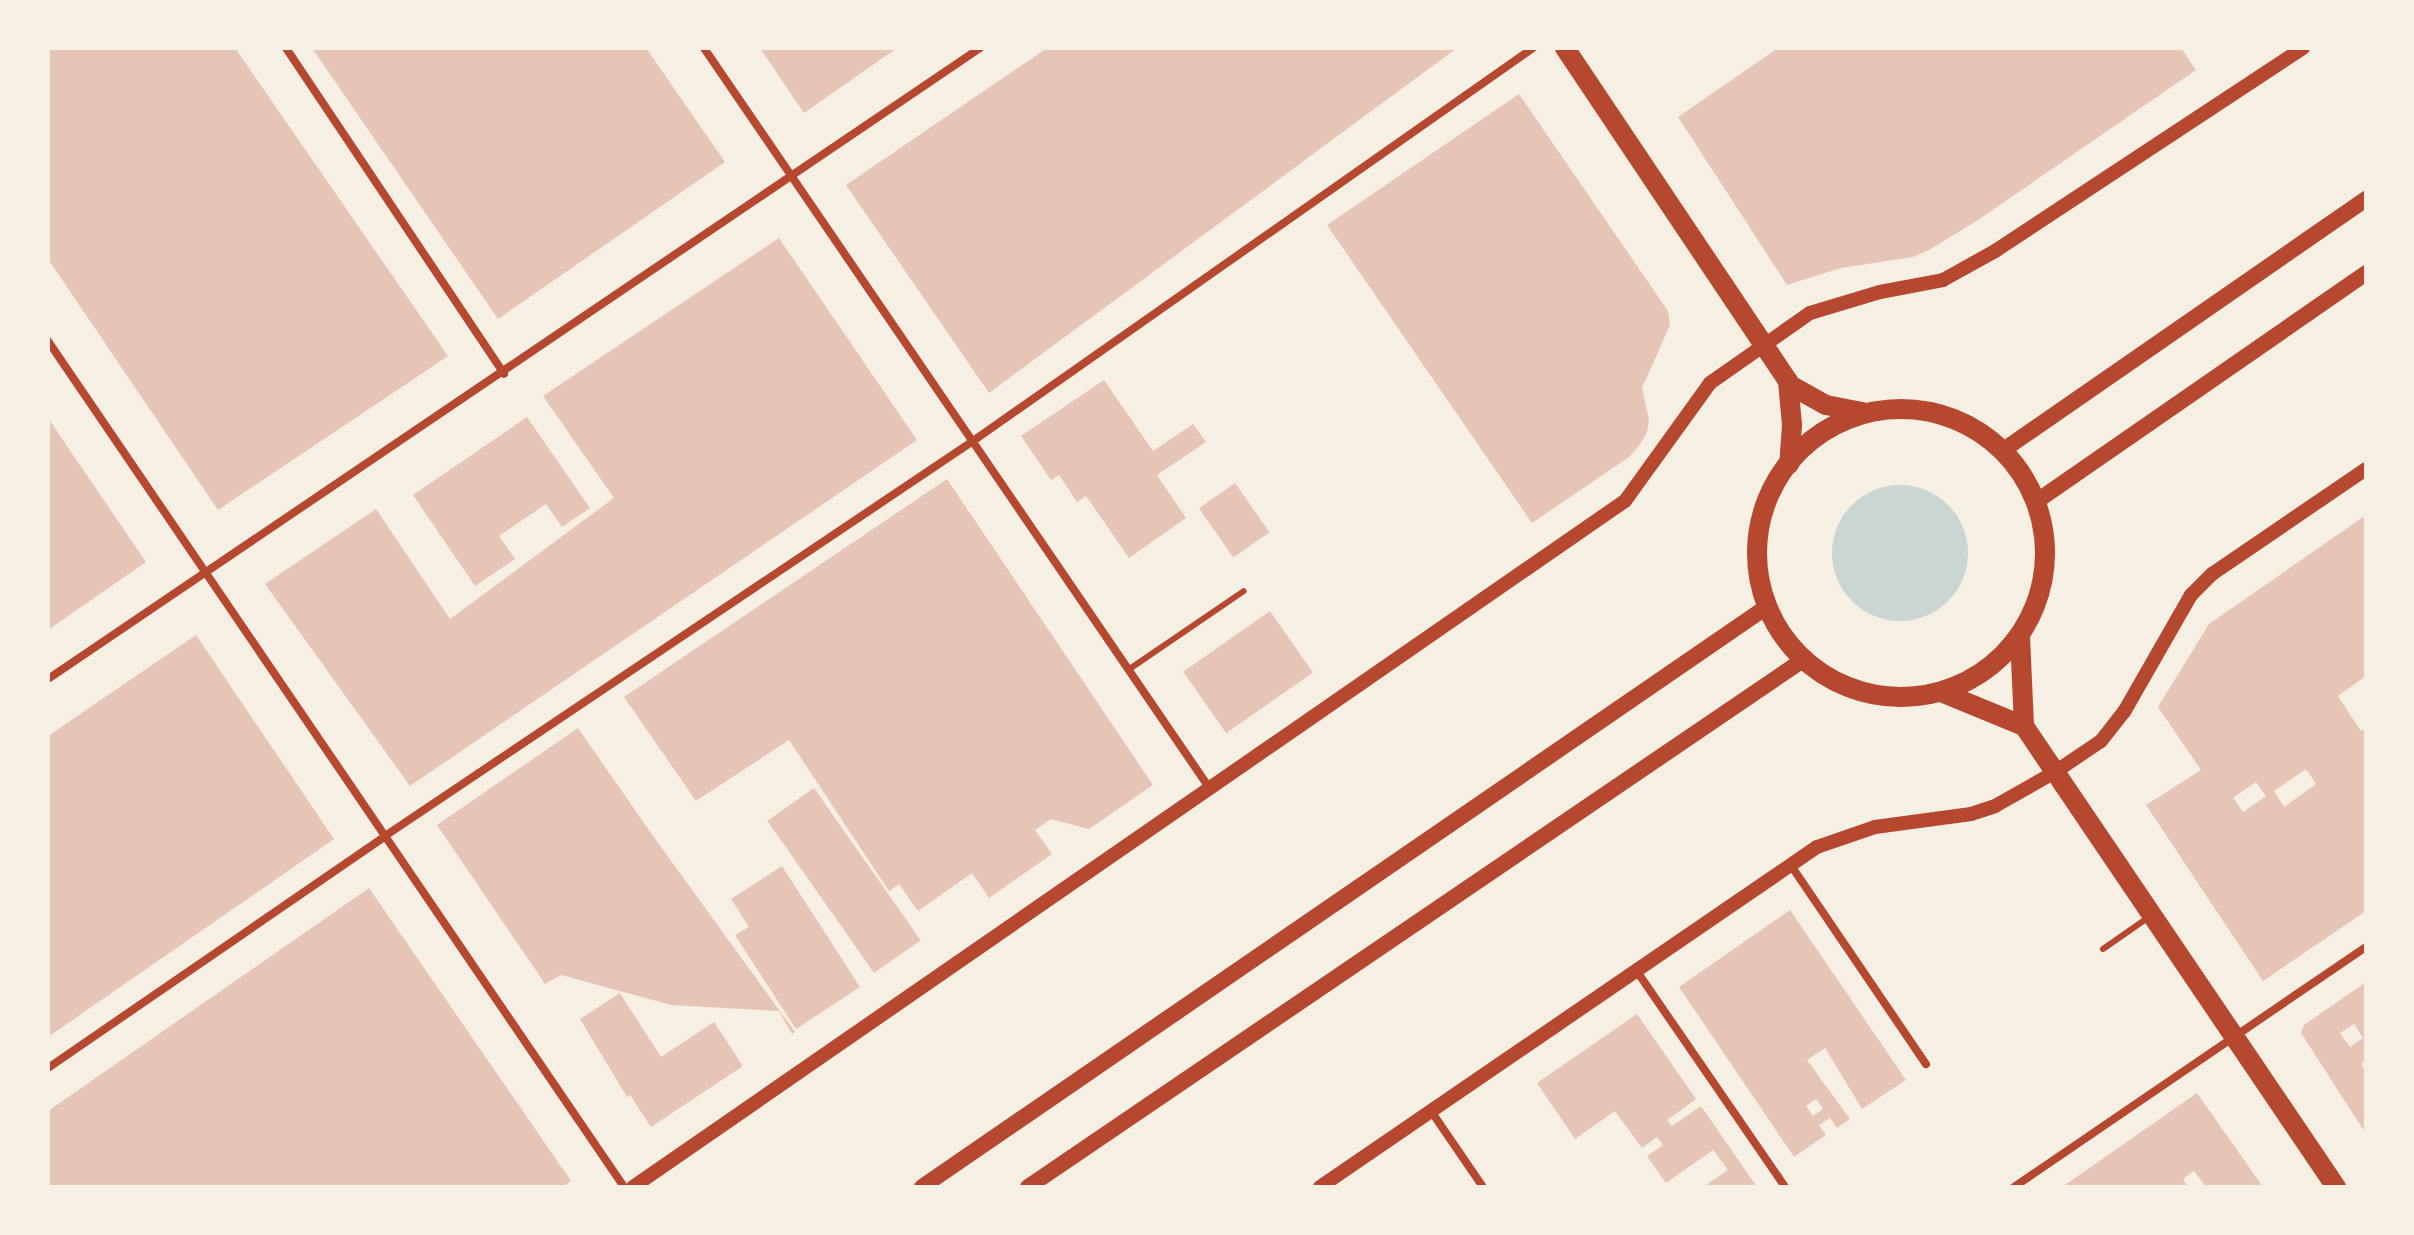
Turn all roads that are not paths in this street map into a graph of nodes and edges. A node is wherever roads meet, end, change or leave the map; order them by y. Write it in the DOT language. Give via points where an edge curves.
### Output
graph roads {
  1 [pos="286,48"];
  2 [pos="704,48"];
  3 [pos="980,48"];
  4 [pos="1533,48"];
  5 [pos="1565,48"];
  6 [pos="2303,48"];
  7 [pos="791,175"];
  8 [pos="2366,199"];
  9 [pos="2366,273"];
  10 [pos="48,341"];
  11 [pos="1766,346"];
  12 [pos="504,374"];
  13 [pos="1790,385"];
  14 [pos="1871,414"];
  15 [pos="973,441"];
  16 [pos="2002,451"];
  17 [pos="1789,464"];
  18 [pos="2366,469"];
  19 [pos="2037,501"];
  20 [pos="204,572"];
  21 [pos="1244,591"];
  22 [pos="1768,606"];
  23 [pos="2020,637"];
  24 [pos="1803,660"];
  25 [pos="1128,670"];
  26 [pos="48,679"];
  27 [pos="1941,692"];
  28 [pos="2024,726"];
  29 [pos="2055,772"];
  30 [pos="1210,789"];
  31 [pos="385,836"];
  32 [pos="1790,864"];
  33 [pos="2153,915"];
  34 [pos="2366,947"];
  35 [pos="2103,949"];
  36 [pos="1636,970"];
  37 [pos="2234,1036"];
  38 [pos="1926,1064"];
  39 [pos="48,1068"];
  40 [pos="1431,1111"];
  41 [pos="624,1187"];
  42 [pos="633,1187"];
  43 [pos="922,1187"];
  44 [pos="1028,1187"];
  45 [pos="1320,1187"];
  46 [pos="1483,1187"];
  47 [pos="1785,1187"];
  48 [pos="2014,1187"];
  49 [pos="2336,1187"];
  1 -- 12 [label="street"];
  2 -- 7 [label="street"];
  3 -- 7 [label="street"];
  4 -- 15 [label="street"];
  5 -- 11 [label="main road"];
  6 -- 11 [label="street" via="1943,280 1810,313"];
  7 -- 12 [label="street"];
  7 -- 15 [label="street"];
  8 -- 16 [label="main road"];
  9 -- 19 [label="main road"];
  10 -- 20 [label="street"];
  11 -- 13 [label="main road"];
  11 -- 30 [label="street" via="1710,383 1625,501"];
  12 -- 20 [label="street"];
  13 -- 14 [label="main road" via="1826,405"];
  13 -- 17 [label="main road"];
  14 -- 16 [label="main road" via="1894,409 1940,414 1982,433"];
  14 -- 17 [label="main road" via="1848,418 1808,442"];
  15 -- 25 [label="street"];
  15 -- 31 [label="street"];
  16 -- 19 [label="main road" via="2016,464"];
  17 -- 22 [label="main road" via="1776,479 1759,525 1757,574"];
  18 -- 29 [label="street" via="2212,574 2191,595 2124,712 2101,741"];
  19 -- 23 [label="main road" via="2047,550 2041,595"];
  20 -- 26 [label="street"];
  20 -- 31 [label="street"];
  21 -- 25 [label="lane"];
  22 -- 24 [label="main road"];
  22 -- 43 [label="main road"];
  23 -- 27 [label="main road" via="1985,671"];
  23 -- 28 [label="main road"];
  24 -- 27 [label="main road" via="1844,686 1892,698"];
  24 -- 44 [label="main road"];
  25 -- 30 [label="street"];
  27 -- 28 [label="main road"];
  28 -- 29 [label="main road"];
  29 -- 32 [label="street" via="1995,806 1846,834"];
  29 -- 33 [label="main road"];
  30 -- 42 [label="street"];
  31 -- 39 [label="street"];
  31 -- 41 [label="street"];
  32 -- 36 [label="street"];
  32 -- 38 [label="street"];
  33 -- 35 [label="lane"];
  33 -- 37 [label="main road"];
  34 -- 37 [label="street"];
  36 -- 40 [label="street"];
  36 -- 47 [label="street"];
  37 -- 48 [label="street"];
  37 -- 49 [label="main road"];
  40 -- 45 [label="street"];
  40 -- 46 [label="street"];
}
